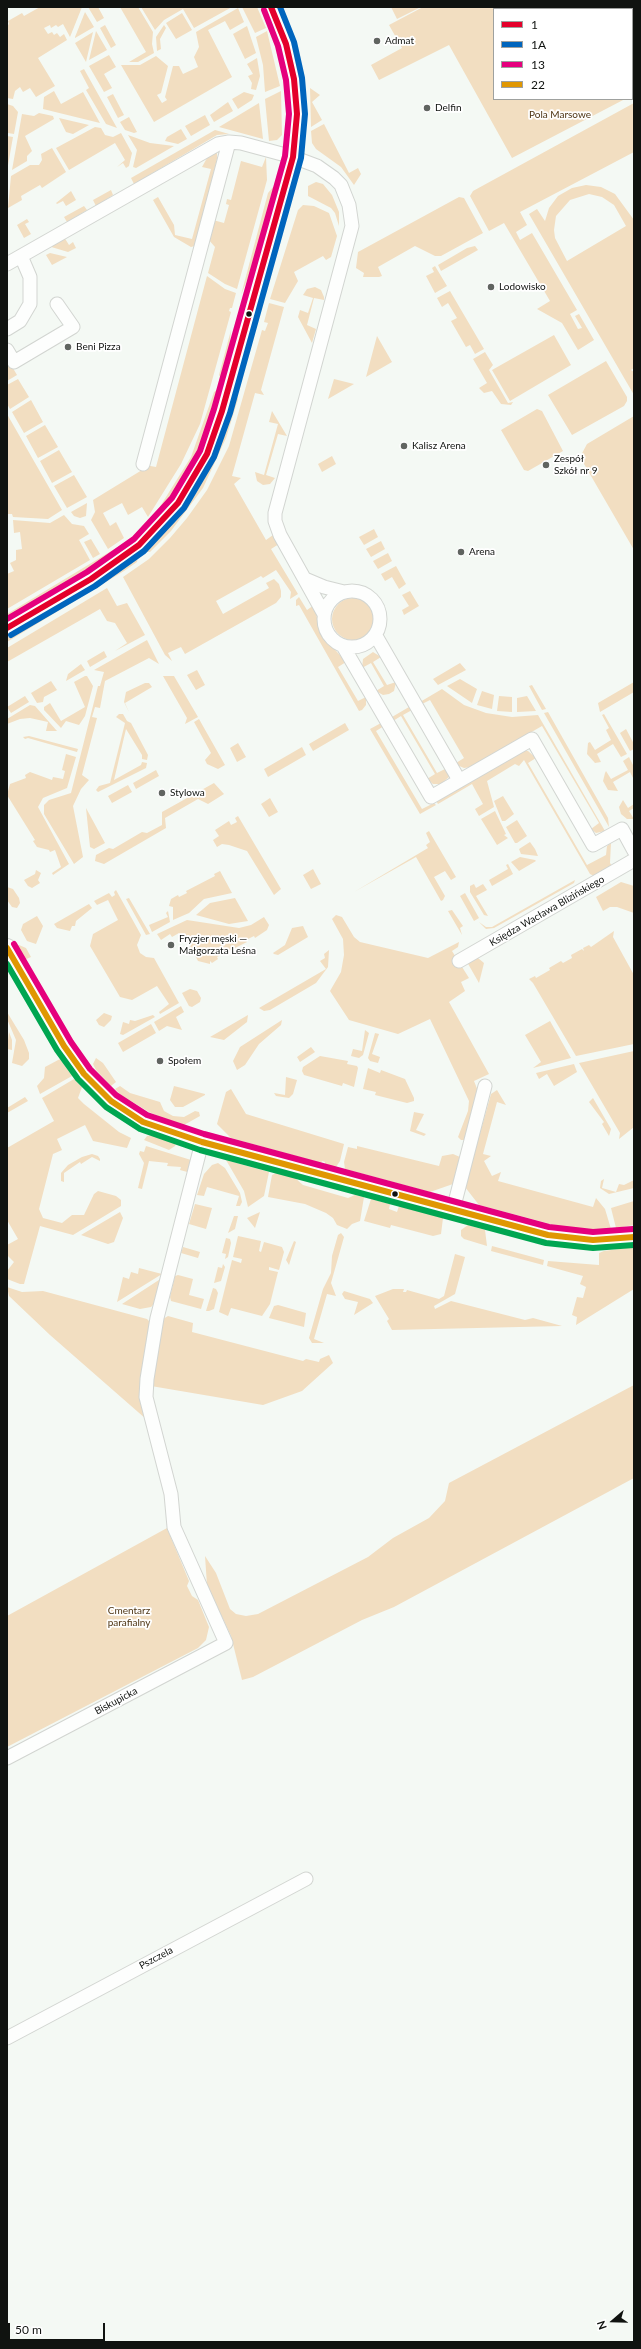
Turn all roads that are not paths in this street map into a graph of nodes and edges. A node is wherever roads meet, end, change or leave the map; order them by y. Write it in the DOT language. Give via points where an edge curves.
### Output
graph roads {
  1 [pos="270,7"];
  2 [pos="229,142"];
  3 [pos="293,157"];
  4 [pos="21,256"];
  5 [pos="7,264"];
  6 [pos="58,304"];
  7 [pos="7,330"];
  8 [pos="7,350"];
  9 [pos="143,464"];
  10 [pos="305,579"];
  11 [pos="344,592"];
  12 [pos="324,614"];
  13 [pos="7,628"];
  14 [pos="376,636"];
  15 [pos="343,646"];
  16 [pos="459,780"];
  17 [pos="634,851"];
  18 [pos="634,860"];
  19 [pos="7,948"];
  20 [pos="459,961"];
  21 [pos="485,1086"];
  22 [pos="202,1142"];
  23 [pos="453,1210"];
  24 [pos="634,1237"];
  25 [pos="7,1758"];
  26 [pos="306,1879"];
  27 [pos="7,2038"];
  1 -- 3 [label="street" via="286,44 294,80 297,114"];
  2 -- 3 [label="street"];
  2 -- 4 [label="street" via="210,148"];
  2 -- 9 [label="street"];
  3 -- 10 [label="street" via="318,166 334,178 345,194 352,216 350,237 275,513 280,535"];
  3 -- 13 [label="street" via="219,420 207,454 189,486 160,525 127,554"];
  4 -- 5 [label="street"];
  4 -- 7 [label="street" via="30,278 30,304 24,316"];
  6 -- 8 [label="street" via="73,327 14,362"];
  10 -- 11 [label="street"];
  10 -- 12 [label="street"];
  11 -- 12 [label="street" via="331,600"];
  11 -- 14 [label="street" via="360,591 373,599 381,621"];
  12 -- 15 [label="street" via="325,626 330,637"];
  14 -- 15 [label="street" via="358,647"];
  14 -- 16 [label="street"];
  15 -- 16 [label="street" via="431,797"];
  16 -- 17 [label="street" via="532,739 593,845 622,829"];
  18 -- 20 [label="street, Księdza Wacława Blizińskiego"];
  19 -- 22 [label="street" via="68,1053 96,1087 143,1122"];
  21 -- 23 [label="street"];
  22 -- 23 [label="street"];
  22 -- 25 [label="street, Biskupicka" via="157,1318 146,1397 171,1494 173,1521 177,1534 226,1643"];
  23 -- 24 [label="street" via="570,1239 612,1240"];
  26 -- 27 [label="street, Pszczela"];
}
